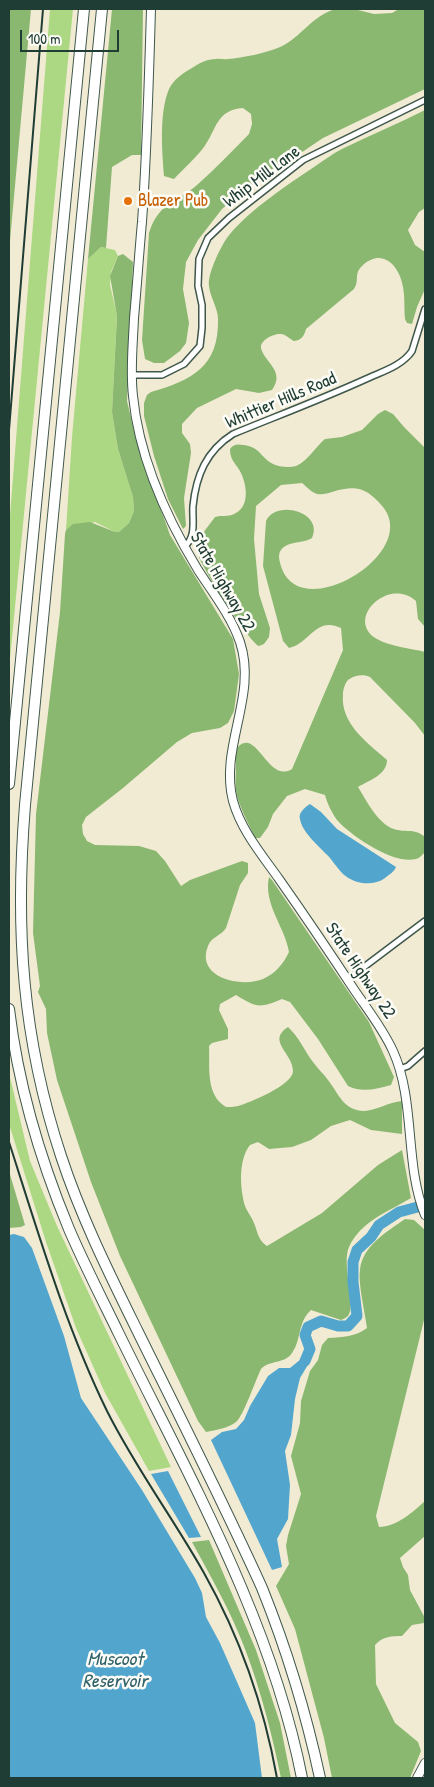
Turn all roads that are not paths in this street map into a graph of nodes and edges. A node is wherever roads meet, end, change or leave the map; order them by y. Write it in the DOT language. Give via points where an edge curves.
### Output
graph roads {
  1 [pos="84,9"];
  2 [pos="102,9"];
  3 [pos="151,9"];
  4 [pos="425,100"];
  5 [pos="425,308"];
  6 [pos="132,375"];
  7 [pos="184,547"];
  8 [pos="9,784"];
  9 [pos="425,921"];
  10 [pos="348,979"];
  11 [pos="9,1009"];
  12 [pos="425,1051"];
  13 [pos="400,1069"];
  14 [pos="425,1214"];
  15 [pos="425,1763"];
  16 [pos="302,1778"];
  17 [pos="320,1778"];
  18 [pos="417,1778"];
  1 -- 8 [label="highway"];
  2 -- 17 [label="highway" via="24,806 20,904 24,984 42,1088 73,1190 262,1588 298,1690"];
  3 -- 6 [label="main road, State Highway 22" via="146,157"];
  4 -- 6 [label="street, Whip Mill Lane" via="303,160 229,218 208,238 199,259 200,346 184,364 162,375"];
  5 -- 7 [label="street, Whittier Hills Road" via="408,357 340,391 223,440 201,468 193,508 193,534"];
  6 -- 7 [label="main road, State Highway 22" via="135,413 148,466"];
  7 -- 10 [label="main road, State Highway 22" via="229,617 245,661 244,696 230,761 231,792 237,813 256,846"];
  9 -- 10 [label="street"];
  10 -- 13 [label="main road, State Highway 22" via="388,1040"];
  11 -- 16 [label="highway" via="24,1092 56,1196 245,1596 281,1695"];
  12 -- 13 [label="street"];
  13 -- 14 [label="main road, State Highway 22" via="419,1197"];
  15 -- 18 [label="main road"];
}
